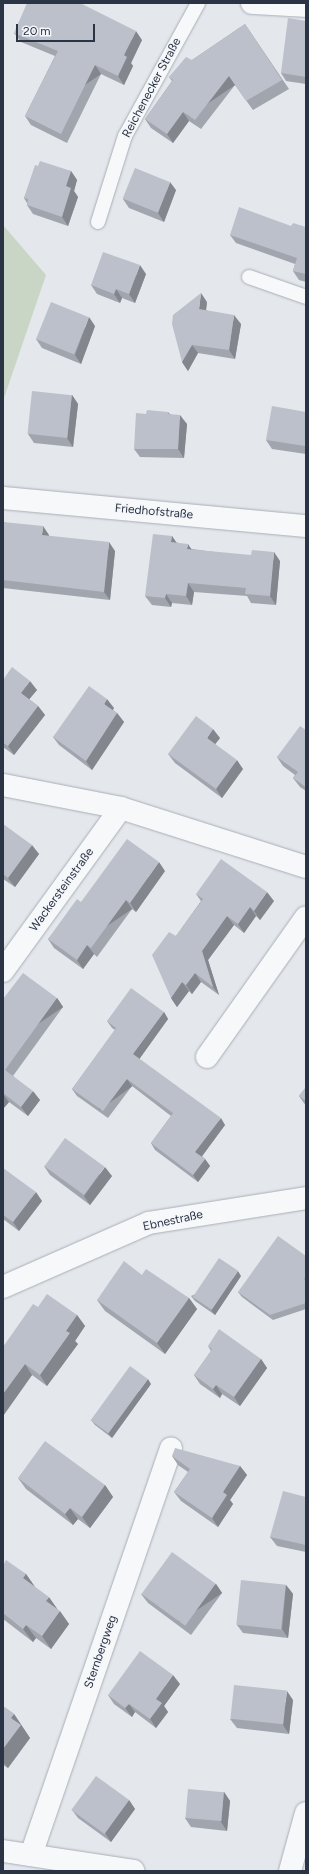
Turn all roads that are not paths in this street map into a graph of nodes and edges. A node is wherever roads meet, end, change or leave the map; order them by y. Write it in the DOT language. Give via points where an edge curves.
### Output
graph roads {
  1 [pos="198,3"];
  2 [pos="252,3"];
  3 [pos="306,6"];
  4 [pos="98,222"];
  5 [pos="250,277"];
  6 [pos="306,297"];
  7 [pos="3,498"];
  8 [pos="306,526"];
  9 [pos="3,785"];
  10 [pos="121,808"];
  11 [pos="306,867"];
  12 [pos="306,917"];
  13 [pos="3,971"];
  14 [pos="207,1057"];
  15 [pos="306,1198"];
  16 [pos="3,1287"];
  17 [pos="171,1448"];
  18 [pos="306,1813"];
  19 [pos="3,1851"];
  20 [pos="31,1855"];
  21 [pos="133,1871"];
  22 [pos="290,1871"];
  1 -- 4 [label="lane, Reichenecker Straße" via="125,136"];
  2 -- 3 [label="street"];
  5 -- 6 [label="lane"];
  7 -- 8 [label="street, Friedhofstraße"];
  9 -- 10 [label="street"];
  10 -- 11 [label="street"];
  10 -- 13 [label="street, Wackersteinstraße"];
  12 -- 14 [label="street"];
  15 -- 16 [label="street, Ebnestraße" via="149,1224"];
  17 -- 20 [label="street, Sternbergweg"];
  18 -- 22 [label="street"];
  19 -- 20 [label="street"];
  20 -- 21 [label="street"];
}
